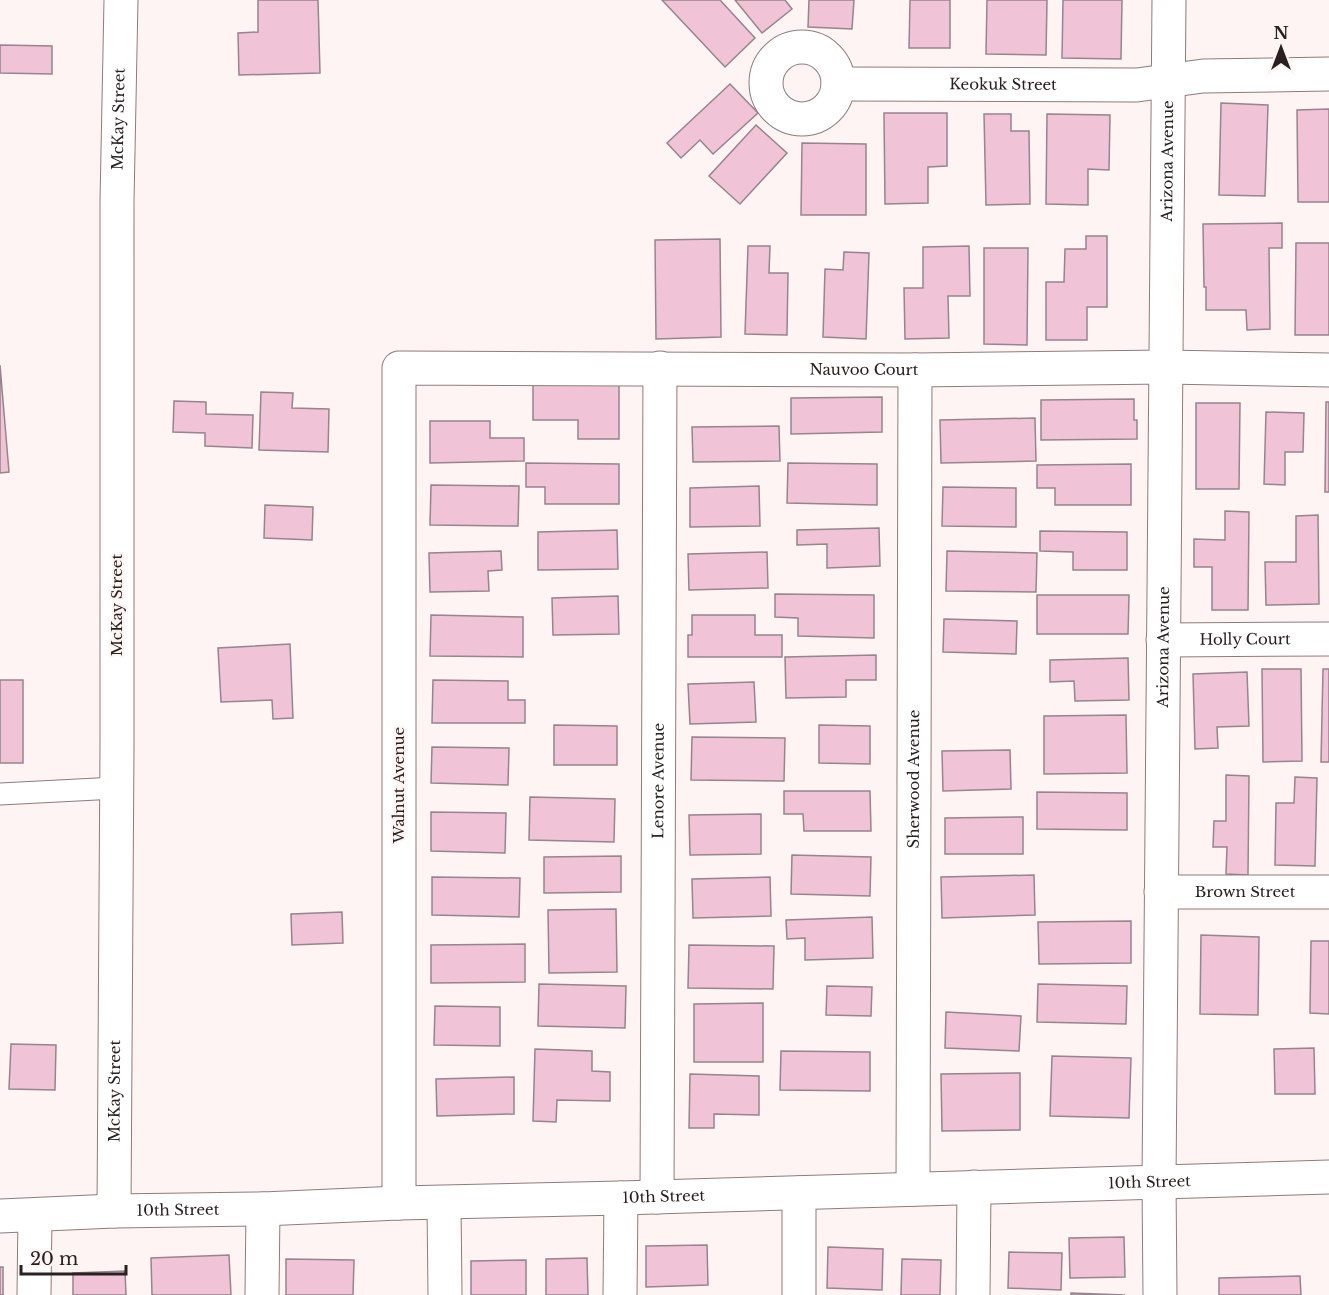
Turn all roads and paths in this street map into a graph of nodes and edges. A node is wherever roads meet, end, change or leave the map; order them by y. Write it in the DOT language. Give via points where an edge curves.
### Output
graph roads {
  1 [pos="121,0"];
  2 [pos="1169,0"];
  3 [pos="1329,74"];
  4 [pos="1168,81"];
  5 [pos="838,84"];
  6 [pos="1166,367"];
  7 [pos="399,368"];
  8 [pos="660,368"];
  9 [pos="915,370"];
  10 [pos="1329,370"];
  11 [pos="1329,639"];
  12 [pos="1163,640"];
  13 [pos="116,788"];
  14 [pos="0,794"];
  15 [pos="1161,892"];
  16 [pos="1329,892"];
  17 [pos="1329,1177"];
  18 [pos="1159,1182"];
  19 [pos="974,1187"];
  20 [pos="913,1189"];
  21 [pos="799,1193"];
  22 [pos="657,1197"];
  23 [pos="621,1198"];
  24 [pos="399,1203"];
  25 [pos="444,1203"];
  26 [pos="263,1209"];
  27 [pos="114,1211"];
  28 [pos="35,1215"];
  29 [pos="0,1216"];
  30 [pos="34,1295"];
  31 [pos="262,1295"];
  32 [pos="445,1295"];
  33 [pos="620,1295"];
  34 [pos="799,1295"];
  35 [pos="973,1295"];
  36 [pos="1160,1295"];
  1 -- 13 [label="street, McKay Street"];
  2 -- 4 [label="street, Arizona Avenue"];
  3 -- 4 [label="street, Keokuk Street" via="1203,76"];
  4 -- 5 [label="street, Keokuk Street" via="1137,85"];
  4 -- 6 [label="street, Arizona Avenue"];
  6 -- 9 [label="street, Nauvoo Court"];
  6 -- 10 [label="street, Nauvoo Court"];
  6 -- 12 [label="street, Arizona Avenue"];
  7 -- 8 [label="street, Nauvoo Court"];
  7 -- 24 [label="street, Walnut Avenue"];
  8 -- 9 [label="street, Nauvoo Court"];
  8 -- 22 [label="street, Lenore Avenue"];
  9 -- 20 [label="street, Sherwood Avenue"];
  11 -- 12 [label="street, Holly Court"];
  12 -- 15 [label="street, Arizona Avenue"];
  13 -- 14 [label="lane"];
  13 -- 27 [label="street, McKay Street"];
  15 -- 16 [label="street, Brown Street"];
  15 -- 18 [label="street, Arizona Avenue"];
  17 -- 18 [label="street, 10th Street"];
  18 -- 19 [label="street, 10th Street"];
  18 -- 36 [label="street, Arizona Avenue"];
  19 -- 20 [label="street, 10th Street"];
  19 -- 35 [label="street"];
  20 -- 21 [label="street, 10th Street"];
  21 -- 22 [label="street, 10th Street"];
  21 -- 34 [label="street"];
  22 -- 23 [label="street, 10th Street"];
  23 -- 25 [label="street, 10th Street"];
  23 -- 33 [label="street"];
  24 -- 25 [label="street, 10th Street"];
  24 -- 26 [label="street, 10th Street"];
  25 -- 32 [label="street"];
  26 -- 27 [label="street, 10th Street"];
  26 -- 31 [label="street"];
  27 -- 28 [label="street, 10th Street"];
  28 -- 29 [label="street, 10th Street"];
  28 -- 30 [label="street"];
}
